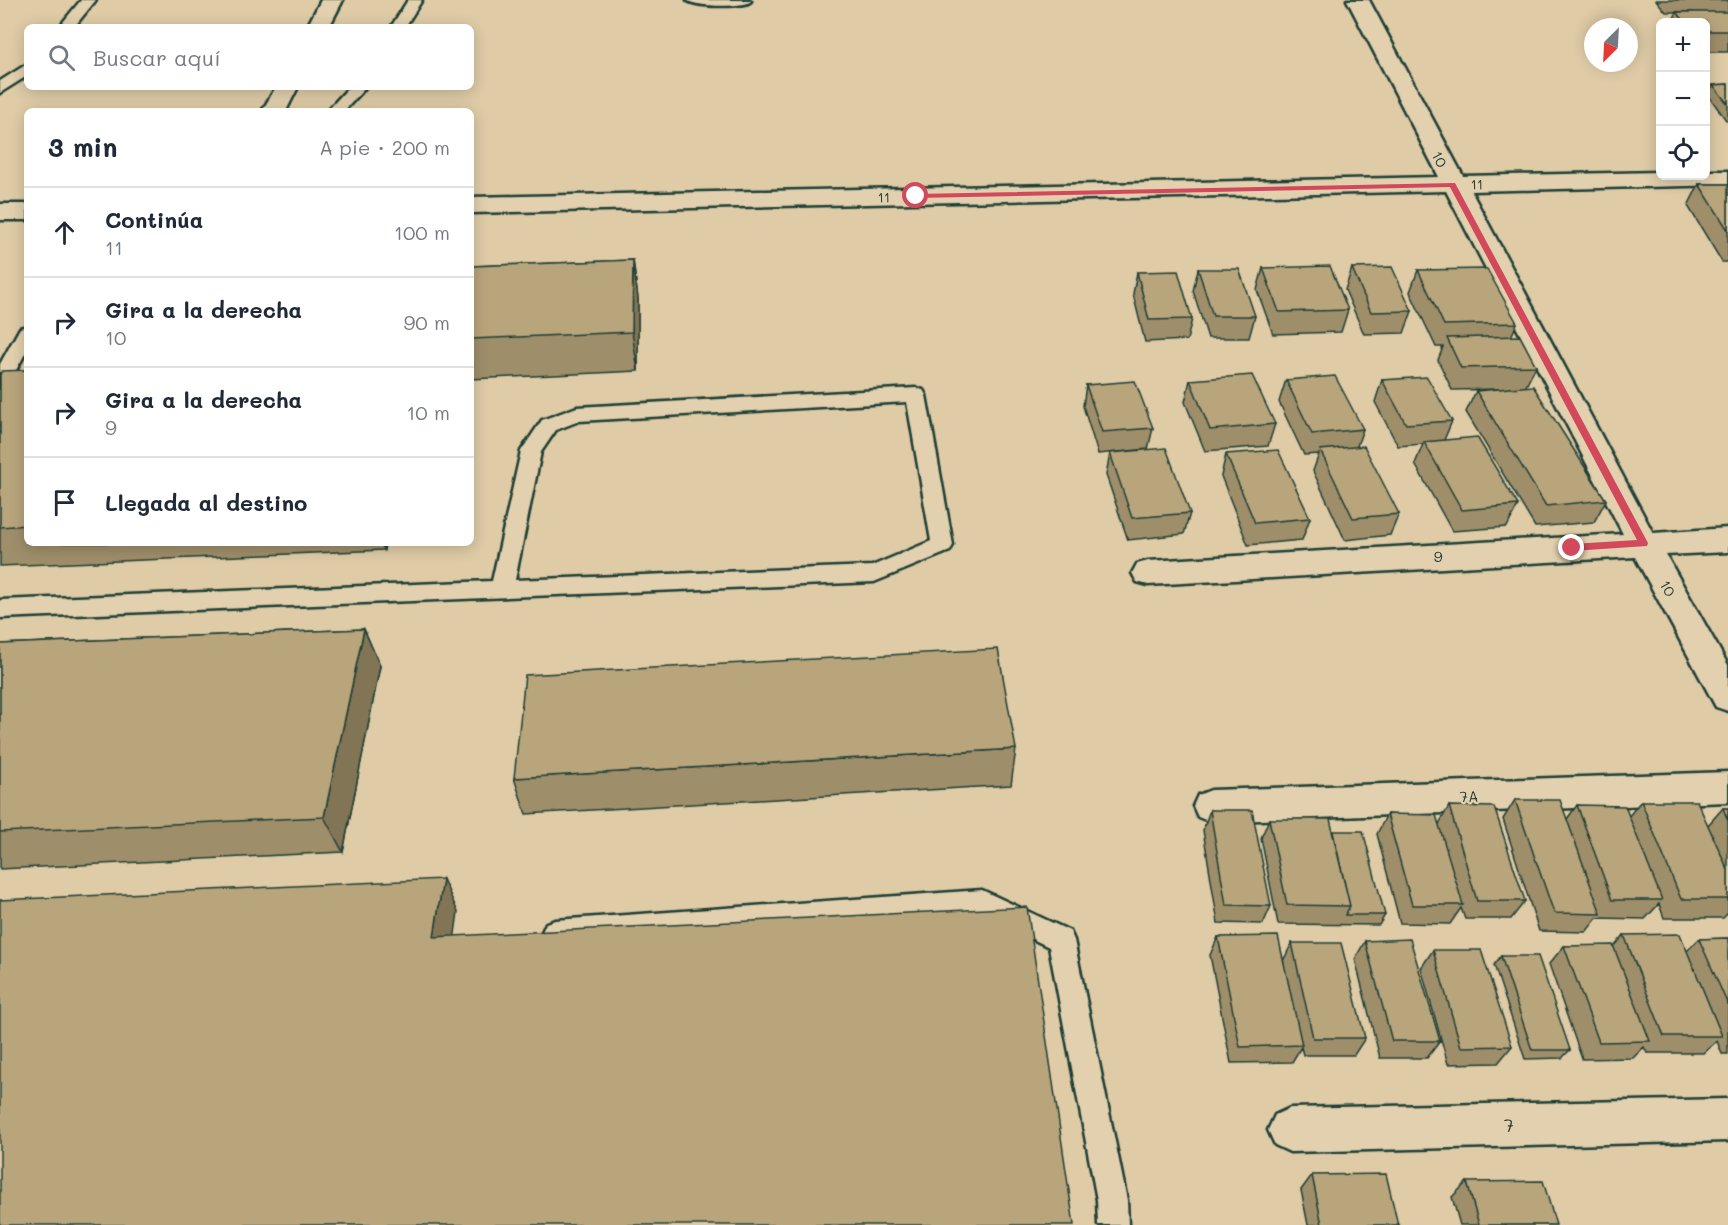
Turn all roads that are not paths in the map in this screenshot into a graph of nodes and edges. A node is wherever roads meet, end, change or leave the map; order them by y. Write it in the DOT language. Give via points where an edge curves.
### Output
graph roads {
  1 [pos="89,0"];
  2 [pos="332,0"];
  3 [pos="415,0"];
  4 [pos="694,0"];
  5 [pos="1358,0"];
  6 [pos="744,1"];
  7 [pos="69,24"];
  8 [pos="320,24"];
  9 [pos="400,24"];
  10 [pos="24,71"];
  11 [pos="0,88"];
  12 [pos="285,90"];
  13 [pos="355,90"];
  14 [pos="276,108"];
  15 [pos="338,108"];
  16 [pos="1728,178"];
  17 [pos="1453,184"];
  18 [pos="474,205"];
  19 [pos="24,212"];
  20 [pos="1,213"];
  21 [pos="24,338"];
  22 [pos="0,382"];
  23 [pos="1728,540"];
  24 [pos="1643,543"];
  25 [pos="1148,573"];
  26 [pos="502,588"];
  27 [pos="0,609"];
  28 [pos="1728,697"];
  29 [pos="1728,786"];
  30 [pos="1211,806"];
  31 [pos="533,933"];
  32 [pos="1728,1120"];
  33 [pos="1290,1130"];
  34 [pos="1113,1225"];
  1 -- 7 [label="lane"];
  2 -- 8 [label="street"];
  3 -- 9 [label="lane"];
  4 -- 6 [label="lane"];
  5 -- 17 [label="street, 10"];
  10 -- 11 [label="lane"];
  12 -- 14 [label="street"];
  13 -- 15 [label="lane"];
  16 -- 17 [label="street, 11"];
  17 -- 18 [label="street, 11"];
  17 -- 24 [label="street, 10"];
  19 -- 20 [label="street"];
  21 -- 22 [label="lane"];
  23 -- 24 [label="street, 9"];
  24 -- 25 [label="street, 9"];
  24 -- 28 [label="street, 10"];
  26 -- 26 [label="lane" via="531,451 549,424 577,414 916,395 942,545 874,573"];
  26 -- 27 [label="lane"];
  29 -- 30 [label="street, 7A"];
  31 -- 34 [label="lane" via="982,902 1060,940 1112,1200"];
  32 -- 33 [label="street, 7"];
}
